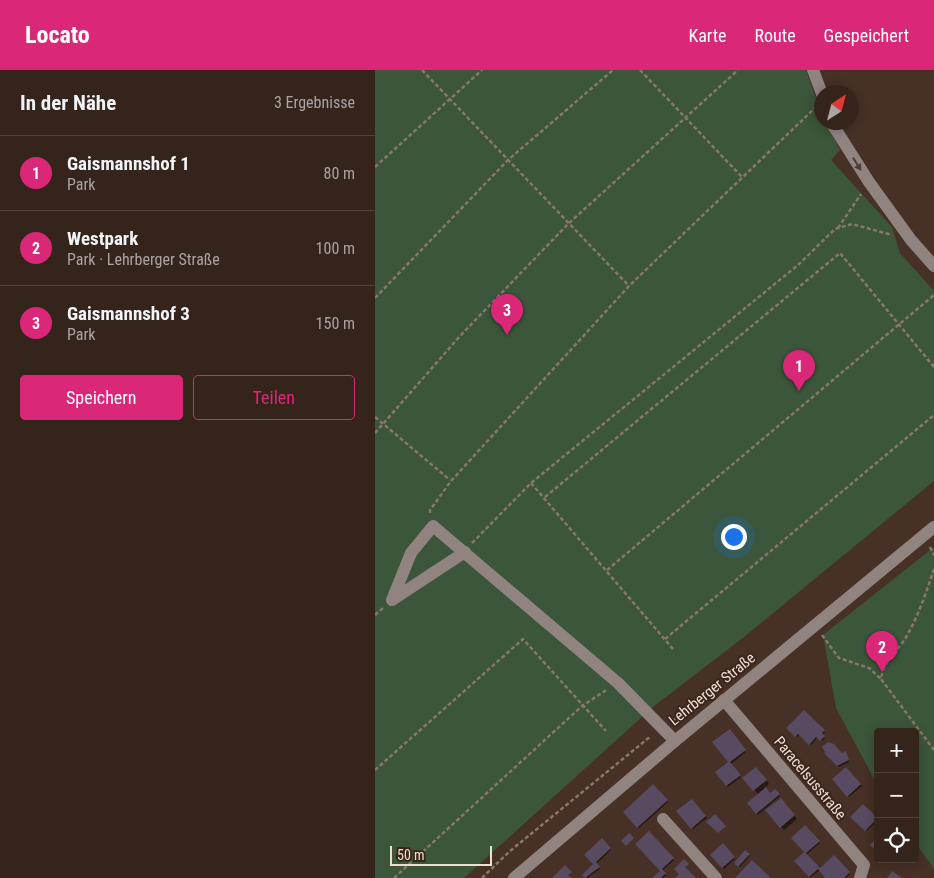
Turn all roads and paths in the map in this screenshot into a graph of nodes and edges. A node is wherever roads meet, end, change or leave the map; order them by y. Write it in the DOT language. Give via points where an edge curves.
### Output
graph roads {
  1 [pos="422,70"];
  2 [pos="481,70"];
  3 [pos="613,70"];
  4 [pos="640,70"];
  5 [pos="738,70"];
  6 [pos="813,70"];
  7 [pos="818,85"];
  8 [pos="449,98"];
  9 [pos="814,110"];
  10 [pos="685,118"];
  11 [pos="836,130"];
  12 [pos="508,160"];
  13 [pos="375,167"];
  14 [pos="742,177"];
  15 [pos="869,182"];
  16 [pos="568,224"];
  17 [pos="838,228"];
  18 [pos="911,240"];
  19 [pos="934,266"];
  20 [pos="629,286"];
  21 [pos="934,295"];
  22 [pos="375,298"];
  23 [pos="900,324"];
  24 [pos="934,368"];
  25 [pos="934,415"];
  26 [pos="375,417"];
  27 [pos="383,424"];
  28 [pos="375,433"];
  29 [pos="451,481"];
  30 [pos="531,483"];
  31 [pos="545,497"];
  32 [pos="433,526"];
  33 [pos="934,527"];
  34 [pos="465,552"];
  35 [pos="934,569"];
  36 [pos="607,570"];
  37 [pos="815,625"];
  38 [pos="665,639"];
  39 [pos="673,649"];
  40 [pos="881,679"];
  41 [pos="618,683"];
  42 [pos="724,700"];
  43 [pos="583,706"];
  44 [pos="663,727"];
  45 [pos="606,731"];
  46 [pos="675,741"];
  47 [pos="934,750"];
  48 [pos="375,770"];
  49 [pos="663,819"];
  50 [pos="394,878"];
  51 [pos="482,878"];
  52 [pos="514,878"];
  53 [pos="716,878"];
  54 [pos="860,878"];
  1 -- 8 [label="path"];
  2 -- 8 [label="path"];
  3 -- 12 [label="path"];
  4 -- 10 [label="path"];
  5 -- 10 [label="path"];
  6 -- 7 [label="street"];
  8 -- 12 [label="path"];
  8 -- 13 [label="path"];
  9 -- 14 [label="path"];
  10 -- 14 [label="path"];
  10 -- 16 [label="path"];
  11 -- 15 [label="street, one-way"];
  12 -- 16 [label="path"];
  12 -- 22 [label="path"];
  14 -- 20 [label="path"];
  15 -- 17 [label="path"];
  15 -- 18 [label="street"];
  16 -- 20 [label="path"];
  16 -- 27 [label="path" via="460,336"];
  17 -- 18 [label="path" via="852,224"];
  17 -- 30 [label="path"];
  18 -- 19 [label="street"];
  20 -- 29 [label="path"];
  21 -- 23 [label="path"];
  23 -- 24 [label="path"];
  23 -- 31 [label="path" via="840,253"];
  23 -- 36 [label="path"];
  25 -- 38 [label="path"];
  26 -- 27 [label="path"];
  27 -- 28 [label="path"];
  27 -- 29 [label="path"];
  29 -- 32 [label="path" via="430,510"];
  30 -- 31 [label="path"];
  30 -- 34 [label="path"];
  31 -- 36 [label="path"];
  32 -- 34 [label="street"];
  32 -- 34 [label="street" via="411,553 392,600"];
  33 -- 37 [label="street, Lehrberger Straße"];
  34 -- 41 [label="street"];
  35 -- 40 [label="path" via="922,604 905,638 882,670"];
  36 -- 38 [label="path"];
  37 -- 40 [label="path" via="839,658 869,668"];
  37 -- 42 [label="street, Lehrberger Straße"];
  38 -- 39 [label="path"];
  40 -- 47 [label="path"];
  41 -- 43 [label="path"];
  41 -- 44 [label="street"];
  42 -- 46 [label="street, Lehrberger Straße"];
  42 -- 54 [label="street, Paracelsusstraße" via="864,865"];
  43 -- 45 [label="path"];
  43 -- 48 [label="path" via="523,639"];
  43 -- 50 [label="path"];
  44 -- 46 [label="street"];
  44 -- 51 [label="path" via="510,851"];
  46 -- 52 [label="street, Lehrberger Straße"];
  49 -- 53 [label="street"];
}
